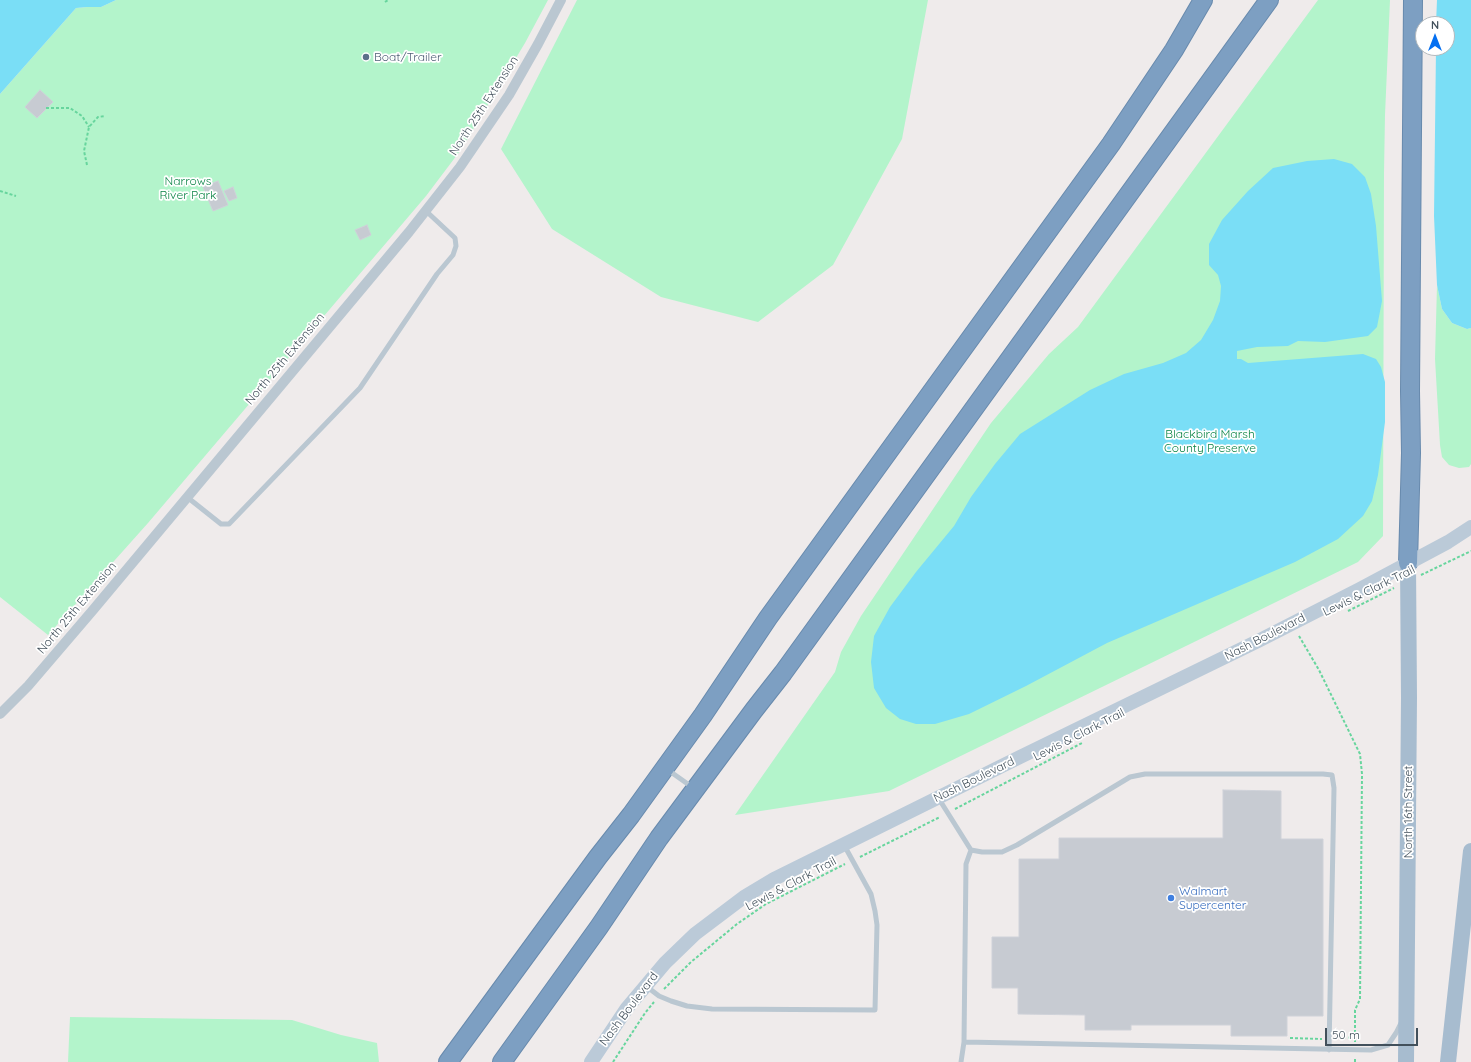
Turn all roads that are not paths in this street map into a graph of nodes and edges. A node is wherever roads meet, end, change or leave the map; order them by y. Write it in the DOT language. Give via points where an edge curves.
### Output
graph roads {
  1 [pos="561,0"];
  2 [pos="1203,0"];
  3 [pos="1269,0"];
  4 [pos="1413,0"];
  5 [pos="426,211"];
  6 [pos="187,497"];
  7 [pos="1471,527"];
  8 [pos="1408,563"];
  9 [pos="0,714"];
  10 [pos="665,768"];
  11 [pos="695,790"];
  12 [pos="938,798"];
  13 [pos="843,845"];
  14 [pos="971,850"];
  15 [pos="1471,851"];
  16 [pos="645,985"];
  17 [pos="1406,1011"];
  18 [pos="964,1042"];
  19 [pos="1329,1050"];
  20 [pos="448,1062"];
  21 [pos="502,1062"];
  22 [pos="591,1062"];
  23 [pos="961,1062"];
  24 [pos="1406,1062"];
  25 [pos="1448,1062"];
  1 -- 5 [label="street, North 25th Extension" via="509,94 478,142"];
  2 -- 10 [label="highway" via="1174,50 1111,144 768,618"];
  3 -- 11 [label="highway" via="783,673"];
  4 -- 8 [label="highway" via="1411,454"];
  5 -- 6 [label="street, North 25th Extension"];
  5 -- 6 [label="lane" via="455,238 456,246 360,388 229,524 221,524"];
  6 -- 9 [label="street, North 25th Extension" via="78,628"];
  7 -- 8 [label="street, Nash Boulevard"];
  8 -- 12 [label="street, Nash Boulevard" via="1258,641"];
  8 -- 17 [label="main road, North 16th Street"];
  10 -- 11 [label="lane"];
  10 -- 20 [label="highway"];
  11 -- 21 [label="highway"];
  12 -- 13 [label="street, Nash Boulevard"];
  12 -- 14 [label="lane"];
  13 -- 16 [label="street, Nash Boulevard" via="744,897 695,934"];
  13 -- 16 [label="lane" via="871,894 876,911 876,1010 712,1010 687,1006 659,996"];
  14 -- 18 [label="lane" via="966,864"];
  14 -- 19 [label="lane" via="1002,852 1130,777 1145,774 1332,775 1334,788"];
  15 -- 25 [label="main road"];
  16 -- 22 [label="street, Nash Boulevard"];
  17 -- 19 [label="lane" via="1388,1045 1371,1050"];
  17 -- 24 [label="main road, North 16th Street"];
  18 -- 19 [label="lane"];
  18 -- 23 [label="lane"];
}
